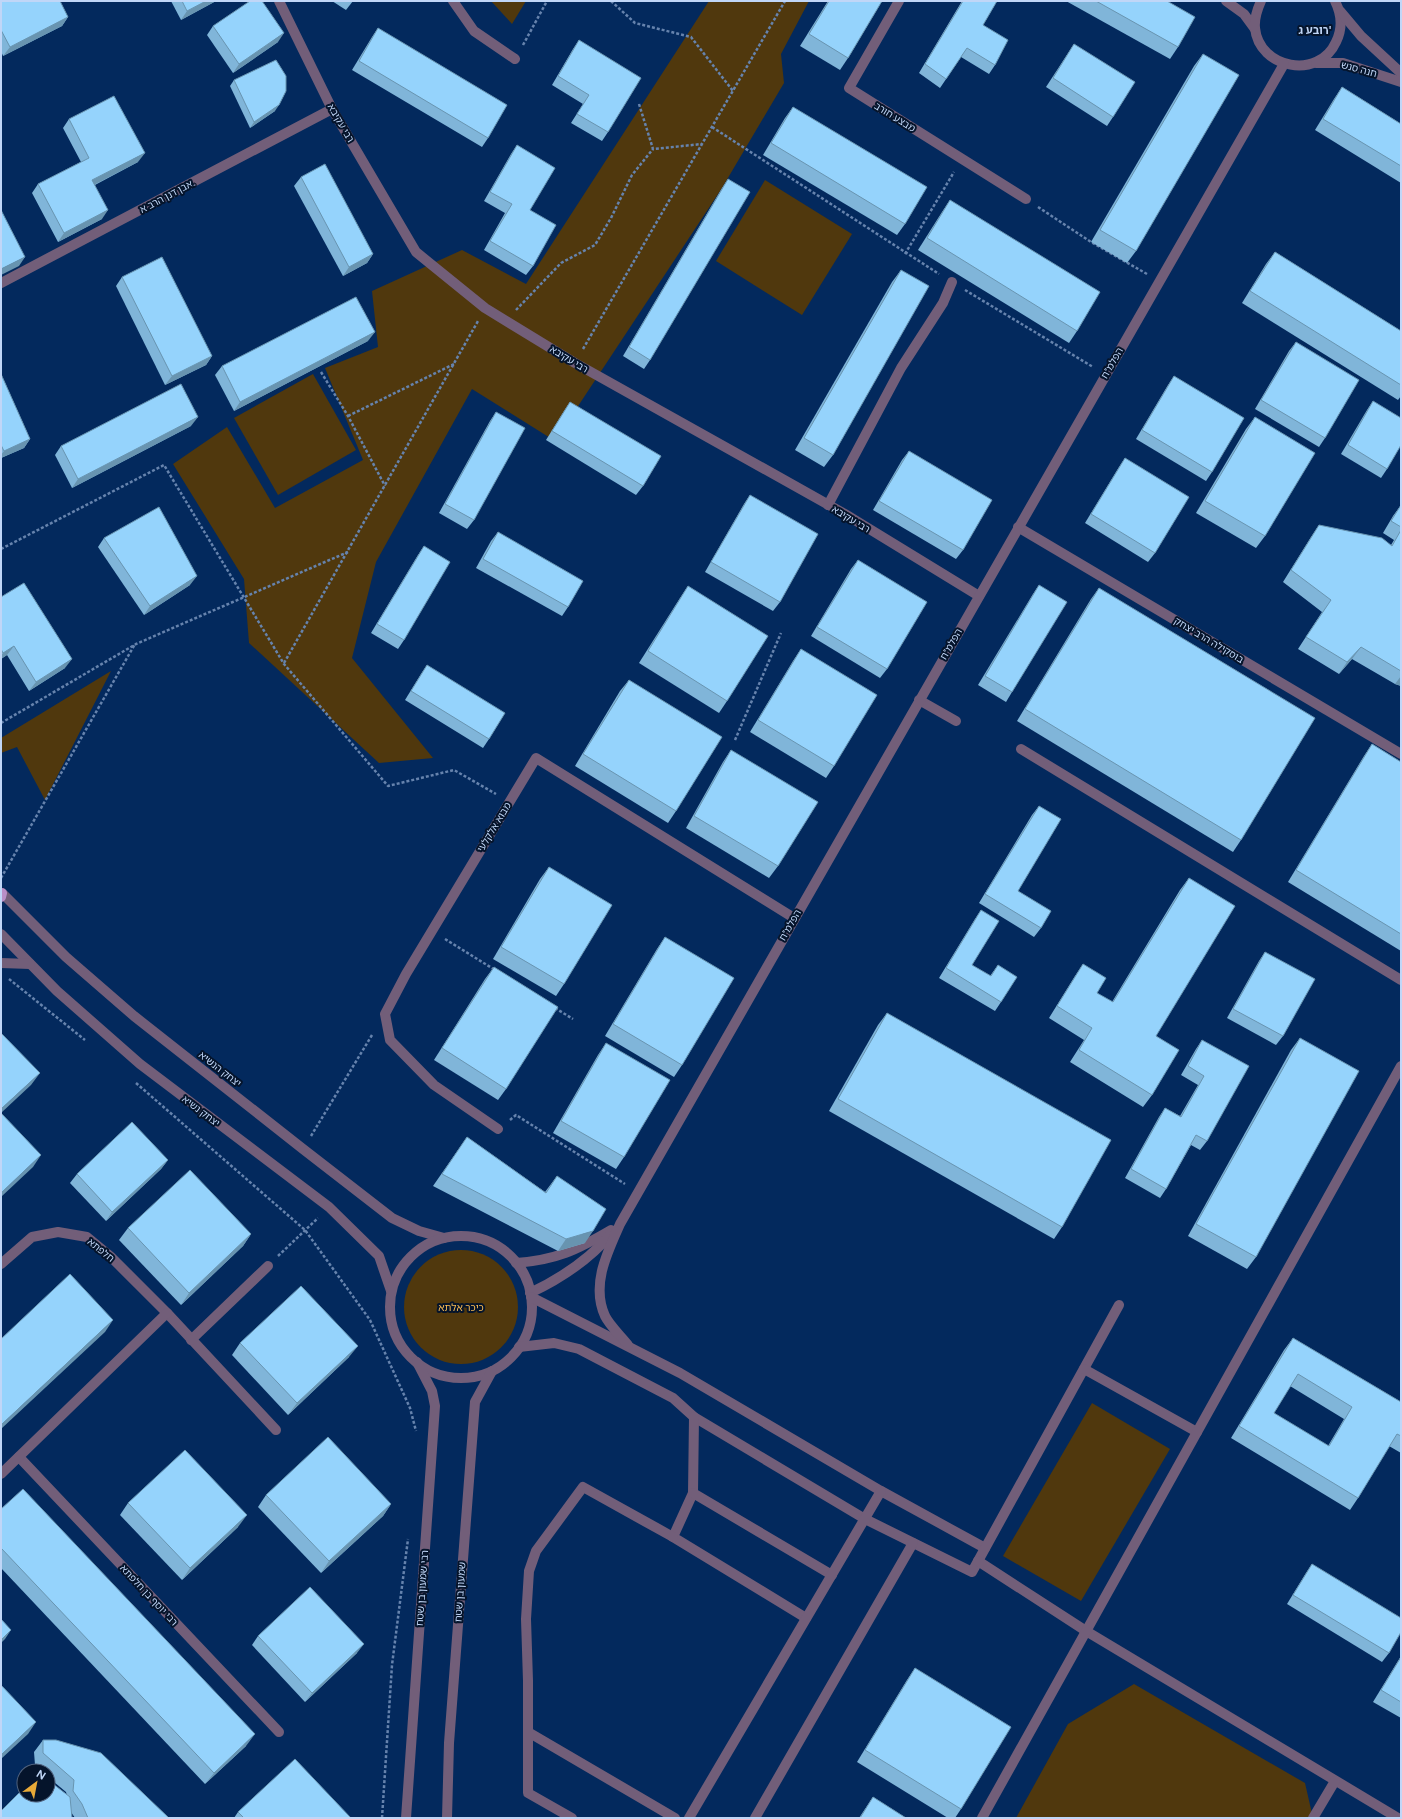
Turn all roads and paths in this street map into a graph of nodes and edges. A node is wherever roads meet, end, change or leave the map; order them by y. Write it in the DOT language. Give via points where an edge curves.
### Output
graph roads {
  1 [pos="279,1"];
  2 [pos="453,1"];
  3 [pos="547,1"];
  4 [pos="611,1"];
  5 [pos="785,1"];
  6 [pos="899,1"];
  7 [pos="1226,1"];
  8 [pos="1260,1"];
  9 [pos="1335,1"];
  10 [pos="1340,11"];
  11 [pos="1255,28"];
  12 [pos="515,59"];
  13 [pos="1316,62"];
  14 [pos="1284,64"];
  15 [pos="1401,73"];
  16 [pos="1401,82"];
  17 [pos="733,91"];
  18 [pos="639,104"];
  19 [pos="332,109"];
  20 [pos="712,128"];
  21 [pos="703,144"];
  22 [pos="653,149"];
  23 [pos="961,159"];
  24 [pos="1026,199"];
  25 [pos="905,254"];
  26 [pos="1159,281"];
  27 [pos="952,282"];
  28 [pos="1,283"];
  29 [pos="485,308"];
  30 [pos="507,320"];
  31 [pos="455,364"];
  32 [pos="575,364"];
  33 [pos="321,372"];
  34 [pos="1106,374"];
  35 [pos="348,416"];
  36 [pos="385,486"];
  37 [pos="828,505"];
  38 [pos="1018,527"];
  39 [pos="1,549"];
  40 [pos="348,551"];
  41 [pos="979,596"];
  42 [pos="244,597"];
  43 [pos="781,633"];
  44 [pos="136,644"];
  45 [pos="284,664"];
  46 [pos="919,700"];
  47 [pos="956,722"];
  48 [pos="1,723"];
  49 [pos="735,740"];
  50 [pos="1021,749"];
  51 [pos="1401,754"];
  52 [pos="510,802"];
  53 [pos="1,878"];
  54 [pos="1,894"];
  55 [pos="794,918"];
  56 [pos="432,931"];
  57 [pos="1,934"];
  58 [pos="1,963"];
  59 [pos="30,964"];
  60 [pos="500,973"];
  61 [pos="7,978"];
  62 [pos="1401,980"];
  63 [pos="553,1006"];
  64 [pos="385,1014"];
  65 [pos="573,1019"];
  66 [pos="91,1044"];
  67 [pos="1401,1066"];
  68 [pos="133,1081"];
  69 [pos="516,1115"];
  70 [pos="498,1129"];
  71 [pos="303,1149"];
  72 [pos="637,1192"];
  73 [pos="329,1208"];
  74 [pos="620,1224"];
  75 [pos="305,1230"];
  76 [pos="444,1238"];
  77 [pos="516,1263"];
  78 [pos="1,1264"];
  79 [pos="268,1266"];
  80 [pos="391,1291"];
  81 [pos="531,1295"];
  82 [pos="1119,1305"];
  83 [pos="167,1313"];
  84 [pos="191,1340"];
  85 [pos="628,1345"];
  86 [pos="520,1347"];
  87 [pos="417,1362"];
  88 [pos="1084,1369"];
  89 [pos="492,1371"];
  90 [pos="694,1417"];
  91 [pos="276,1430"];
  92 [pos="1197,1432"];
  93 [pos="418,1436"];
  94 [pos="20,1457"];
  95 [pos="1,1474"];
  96 [pos="881,1491"];
  97 [pos="693,1493"];
  98 [pos="865,1519"];
  99 [pos="408,1537"];
  100 [pos="673,1537"];
  101 [pos="913,1543"];
  102 [pos="985,1548"];
  103 [pos="978,1561"];
  104 [pos="832,1575"];
  105 [pos="806,1618"];
  106 [pos="1086,1631"];
  107 [pos="279,1732"];
  108 [pos="528,1732"];
  109 [pos="1335,1781"];
  110 [pos="382,1818"];
  111 [pos="406,1818"];
  112 [pos="447,1818"];
  113 [pos="572,1818"];
  114 [pos="675,1818"];
  115 [pos="689,1818"];
  116 [pos="756,1818"];
  117 [pos="982,1818"];
  118 [pos="1313,1818"];
  119 [pos="1398,1818"];
  1 -- 19 [label="street, רבי עקיבא"];
  2 -- 12 [label="street" via="474,31"];
  3 -- 12 [label="path"];
  4 -- 17 [label="path" via="635,22 691,37"];
  5 -- 17 [label="path"];
  6 -- 23 [label="street, מבצע חורב" via="849,88"];
  7 -- 11 [label="street" via="1244,14"];
  8 -- 11 [label="street" via="1255,14"];
  9 -- 10 [label="street"];
  10 -- 13 [label="street" via="1340,35 1326,56"];
  10 -- 15 [label="street, חנה סנש" via="1361,36"];
  11 -- 14 [label="street" via="1265,51"];
  13 -- 14 [label="street, חנה סנש" via="1300,66"];
  13 -- 16 [label="street, חנה סנש" via="1343,63"];
  14 -- 26 [label="street, הפלמ\"ח"];
  17 -- 20 [label="path"];
  18 -- 22 [label="path"];
  19 -- 28 [label="street, אבן דנן הרב א."];
  19 -- 29 [label="street, רבי עקיבא" via="416,252"];
  20 -- 21 [label="path"];
  20 -- 25 [label="path"];
  21 -- 22 [label="path"];
  21 -- 32 [label="path"];
  22 -- 30 [label="path" via="632,175 611,218 594,245 561,263"];
  23 -- 24 [label="street, מבצע חורב"];
  23 -- 25 [label="path"];
  24 -- 26 [label="path" via="1091,242"];
  25 -- 27 [label="path"];
  26 -- 34 [label="street, הפלמ\"ח"];
  27 -- 34 [label="path"];
  27 -- 37 [label="street" via="942,303 901,368"];
  29 -- 30 [label="street, רבי עקיבא"];
  29 -- 31 [label="path"];
  30 -- 32 [label="street, רבי עקיבא"];
  31 -- 35 [label="path"];
  31 -- 36 [label="path"];
  32 -- 37 [label="street, רבי עקיבא"];
  33 -- 35 [label="path"];
  34 -- 38 [label="street, הפלמ\"ח"];
  35 -- 36 [label="path"];
  36 -- 40 [label="path"];
  37 -- 41 [label="street, רבי עקיבא"];
  38 -- 41 [label="street, הפלמ\"ח"];
  38 -- 51 [label="street, בוסקילה הרב יצחק"];
  39 -- 42 [label="path" via="164,465"];
  40 -- 42 [label="path"];
  40 -- 45 [label="path"];
  41 -- 46 [label="street, הפלמ\"ח"];
  42 -- 44 [label="path"];
  42 -- 45 [label="path"];
  43 -- 49 [label="path"];
  44 -- 48 [label="path"];
  44 -- 53 [label="path"];
  45 -- 52 [label="path" via="388,786 454,770"];
  46 -- 47 [label="street"];
  46 -- 55 [label="street, הפלמ\"ח"];
  50 -- 62 [label="street"];
  52 -- 55 [label="street, מבוא אלקלעי" via="536,758"];
  52 -- 56 [label="street, מבוא אלקלעי"];
  54 -- 71 [label="street, יצחק הנשיא" via="66,957 134,1016"];
  55 -- 72 [label="street, הפלמ\"ח"];
  56 -- 60 [label="path"];
  56 -- 64 [label="street, מבוא אלקלעי"];
  57 -- 59 [label="street, יצחק נשיא"];
  58 -- 59 [label="street"];
  59 -- 73 [label="street, יצחק נשיא" via="140,1064"];
  61 -- 66 [label="path"];
  63 -- 65 [label="path"];
  64 -- 70 [label="street" via="390,1040 434,1085"];
  64 -- 71 [label="path"];
  67 -- 92 [label="street"];
  68 -- 75 [label="path"];
  69 -- 72 [label="path"];
  71 -- 76 [label="street, יצחק הנשיא" via="392,1218 420,1231"];
  72 -- 74 [label="street, הפלמ\"ח"];
  73 -- 75 [label="path"];
  73 -- 80 [label="street, יצחק נשיא" via="379,1256"];
  74 -- 77 [label="street" via="582,1248 555,1257"];
  74 -- 81 [label="street" via="584,1261"];
  74 -- 85 [label="street" via="603,1260 599,1294 605,1316"];
  75 -- 79 [label="path"];
  75 -- 93 [label="path" via="370,1320 410,1408"];
  76 -- 77 [label="street" via="460,1236 484,1240 505,1251"];
  76 -- 80 [label="street" via="422,1247 410,1257 400,1269"];
  77 -- 81 [label="street" via="525,1277"];
  78 -- 83 [label="street, חלפתא" via="32,1237 58,1232 88,1237"];
  79 -- 84 [label="street"];
  80 -- 87 [label="street" via="390,1315 394,1330 406,1351"];
  81 -- 85 [label="street"];
  81 -- 86 [label="street" via="529,1328"];
  82 -- 88 [label="street"];
  83 -- 84 [label="street"];
  83 -- 94 [label="street"];
  84 -- 91 [label="street"];
  85 -- 96 [label="street"];
  86 -- 89 [label="street"];
  86 -- 90 [label="street" via="554,1343 579,1349 674,1398"];
  87 -- 89 [label="street" via="438,1374 453,1377 477,1376"];
  87 -- 111 [label="street, רבי שמעון בן שטח" via="432,1391 435,1412"];
  88 -- 92 [label="street"];
  88 -- 102 [label="street"];
  89 -- 112 [label="street, שמעון בן שטח" via="475,1402 450,1736"];
  90 -- 97 [label="street"];
  90 -- 98 [label="street"];
  92 -- 106 [label="street"];
  94 -- 95 [label="street"];
  94 -- 107 [label="street, רבי יוסף בן חלפתא"];
  96 -- 98 [label="street"];
  96 -- 102 [label="street"];
  97 -- 100 [label="street"];
  97 -- 104 [label="street"];
  98 -- 101 [label="street"];
  98 -- 104 [label="street"];
  99 -- 110 [label="path" via="392,1665"];
  100 -- 105 [label="street"];
  100 -- 108 [label="street" via="583,1487 536,1551 530,1571 526,1619"];
  101 -- 103 [label="street" via="972,1572"];
  101 -- 116 [label="street"];
  102 -- 103 [label="street"];
  103 -- 106 [label="street"];
  104 -- 105 [label="street"];
  105 -- 115 [label="street"];
  106 -- 109 [label="street"];
  106 -- 117 [label="street"];
  108 -- 113 [label="street" via="528,1793"];
  108 -- 114 [label="street"];
  109 -- 118 [label="street"];
  109 -- 119 [label="street"];
}
